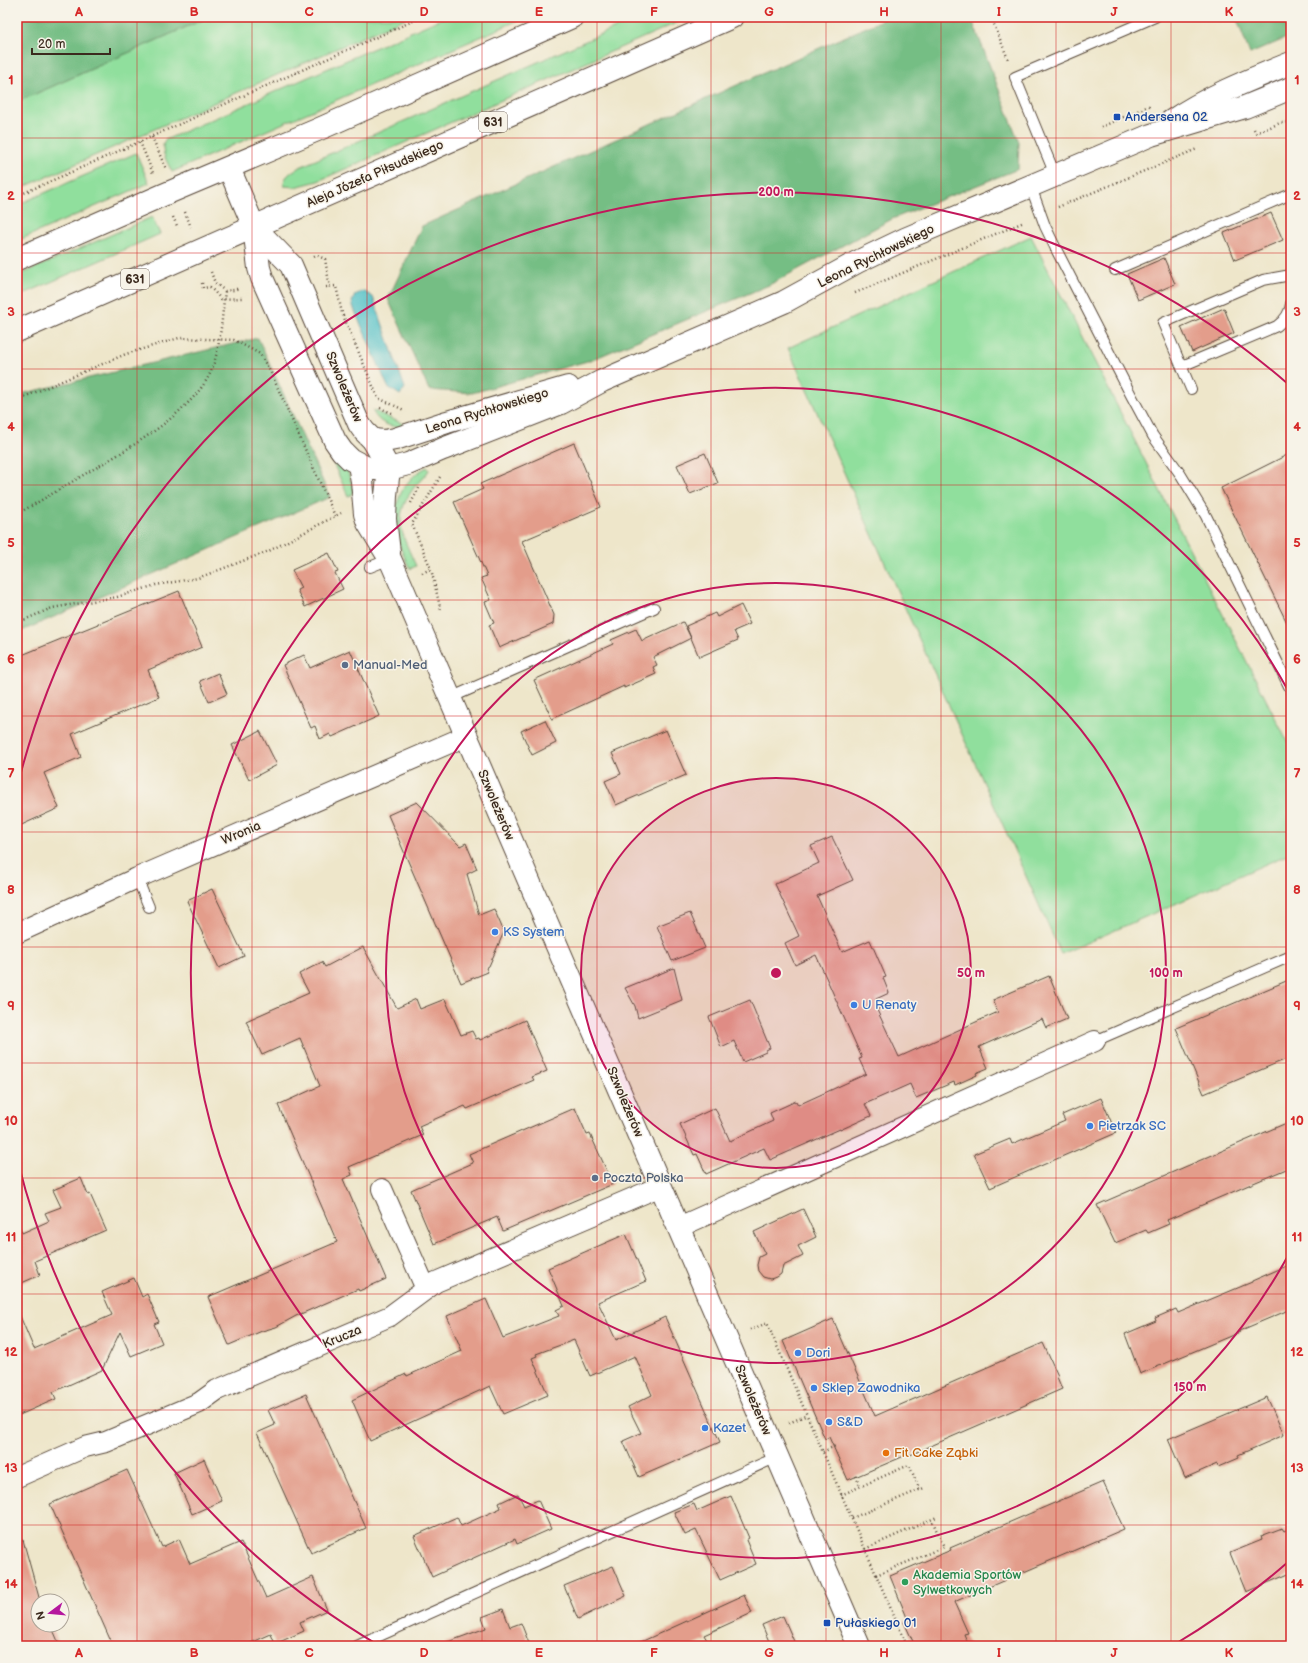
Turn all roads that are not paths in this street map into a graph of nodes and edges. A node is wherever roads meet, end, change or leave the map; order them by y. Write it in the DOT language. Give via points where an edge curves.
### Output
graph roads {
  1 [pos="572,17"];
  2 [pos="732,17"];
  3 [pos="1155,17"];
  4 [pos="1136,21"];
  5 [pos="1290,65"];
  6 [pos="1291,88"];
  7 [pos="1151,136"];
  8 [pos="229,168"];
  9 [pos="1056,177"];
  10 [pos="1031,187"];
  11 [pos="1291,194"];
  12 [pos="254,228"];
  13 [pos="17,259"];
  14 [pos="1115,270"];
  15 [pos="1291,275"];
  16 [pos="1291,304"];
  17 [pos="17,331"];
  18 [pos="1182,366"];
  19 [pos="602,381"];
  20 [pos="1191,389"];
  21 [pos="373,440"];
  22 [pos="359,465"];
  23 [pos="389,469"];
  24 [pos="390,559"];
  25 [pos="370,567"];
  26 [pos="654,608"];
  27 [pos="1291,690"];
  28 [pos="450,698"];
  29 [pos="466,736"];
  30 [pos="137,878"];
  31 [pos="149,907"];
  32 [pos="17,933"];
  33 [pos="1291,956"];
  34 [pos="1095,1041"];
  35 [pos="661,1186"];
  36 [pos="382,1189"];
  37 [pos="678,1227"];
  38 [pos="426,1289"];
  39 [pos="777,1457"];
  40 [pos="17,1477"];
  41 [pos="357,1646"];
  42 [pos="859,1646"];
  1 -- 8 [label="street"];
  2 -- 12 [label="street, Aleja Józefa Piłsudskiego / 631"];
  3 -- 4 [label="lane"];
  4 -- 9 [label="lane" via="1015,77"];
  5 -- 7 [label="street, Leona Rychłowskiego" via="1206,100"];
  6 -- 7 [label="street, Leona Rychłowskiego" via="1245,107"];
  7 -- 9 [label="street, Leona Rychłowskiego"];
  8 -- 12 [label="street, Szwoleżerów"];
  8 -- 13 [label="street"];
  9 -- 10 [label="street, Leona Rychłowskiego"];
  10 -- 19 [label="street, Leona Rychłowskiego" via="906,239 856,262 784,302"];
  10 -- 27 [label="lane" via="1060,258 1153,436 1206,516"];
  11 -- 14 [label="lane"];
  12 -- 17 [label="street, Aleja Józefa Piłsudskiego / 631"];
  12 -- 21 [label="street, Szwoleżerów" via="291,265 359,424"];
  12 -- 22 [label="street, Szwoleżerów" via="262,278 335,441 342,451"];
  15 -- 18 [label="lane" via="1263,280 1163,323"];
  16 -- 18 [label="lane" via="1286,318 1277,326"];
  18 -- 20 [label="lane"];
  19 -- 21 [label="street, Leona Rychłowskiego" via="559,389 395,439"];
  19 -- 23 [label="street, Leona Rychłowskiego" via="561,403 408,464"];
  21 -- 23 [label="street, Szwoleżerów"];
  22 -- 23 [label="street, Leona Rychłowskiego" via="375,470"];
  22 -- 24 [label="street, Szwoleżerów" via="368,523"];
  23 -- 24 [label="street, Szwoleżerów" via="385,519"];
  24 -- 25 [label="lane"];
  24 -- 28 [label="street, Szwoleżerów"];
  26 -- 28 [label="lane"];
  28 -- 29 [label="street, Szwoleżerów"];
  29 -- 30 [label="street, Wronia"];
  29 -- 35 [label="street, Szwoleżerów"];
  30 -- 31 [label="lane"];
  30 -- 32 [label="street, Wronia"];
  33 -- 34 [label="lane"];
  34 -- 37 [label="street"];
  35 -- 37 [label="street, Szwoleżerów"];
  35 -- 38 [label="street, Krucza" via="436,1282"];
  36 -- 38 [label="street"];
  37 -- 39 [label="street, Szwoleżerów"];
  38 -- 40 [label="street, Krucza" via="390,1316 217,1390 199,1403 106,1442 85,1447"];
  39 -- 41 [label="lane"];
  39 -- 42 [label="street, Szwoleżerów"];
}
